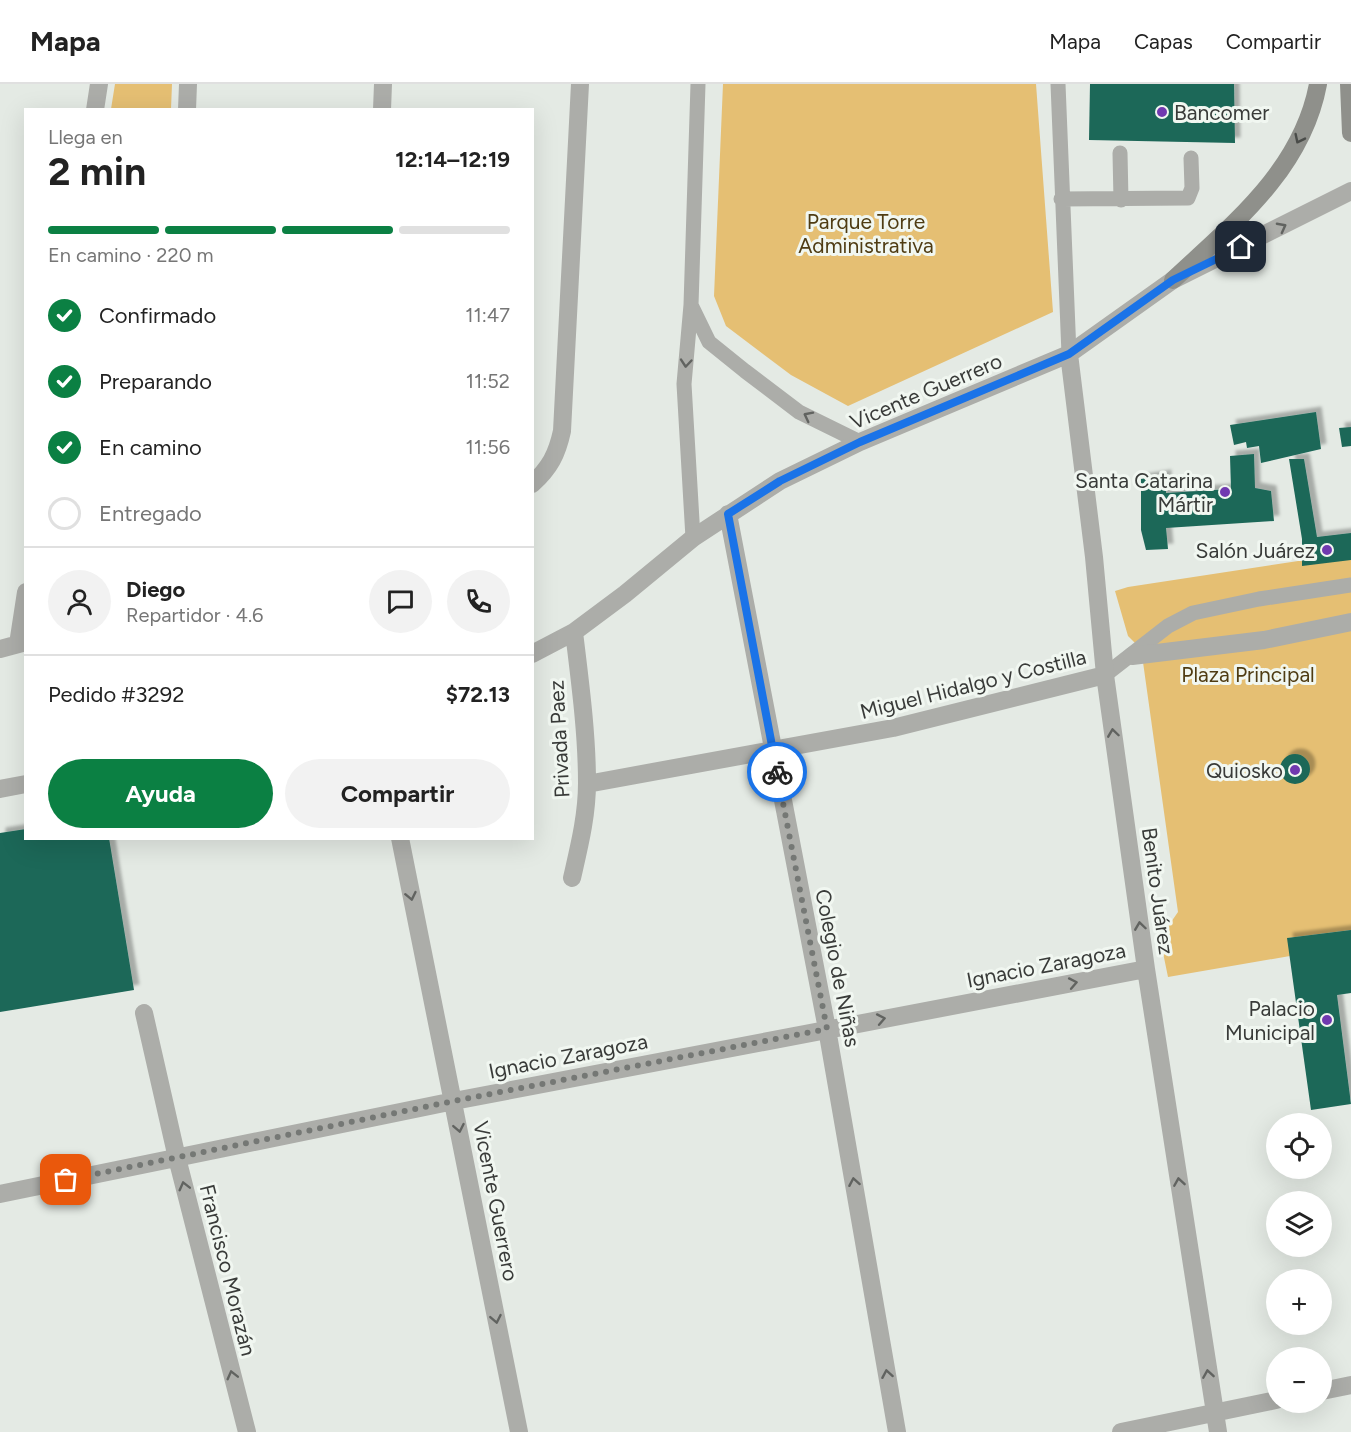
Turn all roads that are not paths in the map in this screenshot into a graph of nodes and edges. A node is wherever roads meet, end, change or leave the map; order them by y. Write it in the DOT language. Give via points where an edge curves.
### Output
graph roads {
  1 [pos="99,84"];
  2 [pos="188,84"];
  3 [pos="383,84"];
  4 [pos="580,84"];
  5 [pos="698,84"];
  6 [pos="1058,84"];
  7 [pos="1318,84"];
  8 [pos="1349,84"];
  9 [pos="95,108"];
  10 [pos="187,108"];
  11 [pos="382,108"];
  12 [pos="1351,133"];
  13 [pos="1120,153"];
  14 [pos="1191,158"];
  15 [pos="1351,191"];
  16 [pos="1061,199"];
  17 [pos="1121,200"];
  18 [pos="1173,280"];
  19 [pos="691,305"];
  20 [pos="1069,354"];
  21 [pos="860,442"];
  22 [pos="534,482"];
  23 [pos="728,514"];
  24 [pos="693,538"];
  25 [pos="1351,585"];
  26 [pos="24,618"];
  27 [pos="1351,622"];
  28 [pos="574,632"];
  29 [pos="22,643"];
  30 [pos="0,649"];
  31 [pos="534,653"];
  32 [pos="1132,656"];
  33 [pos="1105,675"];
  34 [pos="773,751"];
  35 [pos="24,784"];
  36 [pos="587,784"];
  37 [pos="0,789"];
  38 [pos="400,840"];
  39 [pos="572,878"];
  40 [pos="1146,969"];
  41 [pos="144,1013"];
  42 [pos="827,1029"];
  43 [pos="454,1101"];
  44 [pos="177,1158"];
  45 [pos="0,1194"];
  46 [pos="1351,1385"];
  47 [pos="1332,1389"];
  48 [pos="1266,1402"];
  49 [pos="1214,1412"];
  50 [pos="246,1432"];
  51 [pos="519,1432"];
  52 [pos="897,1432"];
  53 [pos="1121,1432"];
  54 [pos="1218,1432"];
  1 -- 9 [label="street"];
  2 -- 10 [label="street"];
  3 -- 11 [label="street"];
  4 -- 22 [label="street" via="562,431 558,453"];
  5 -- 19 [label="lane"];
  6 -- 16 [label="lane"];
  7 -- 18 [label="main road, one-way" via="1303,133 1286,165 1264,193"];
  8 -- 12 [label="main road"];
  13 -- 17 [label="lane"];
  14 -- 17 [label="lane" via="1192,188 1188,198"];
  18 -- 15 [label="street, Vicente Guerrero, one-way"];
  16 -- 17 [label="lane"];
  16 -- 20 [label="lane"];
  18 -- 20 [label="street, Vicente Guerrero"];
  21 -- 19 [label="lane, one-way" via="799,412 709,342"];
  19 -- 24 [label="lane, one-way" via="684,384"];
  20 -- 21 [label="street, Vicente Guerrero"];
  20 -- 33 [label="street, Benito Juárez"];
  21 -- 23 [label="street, Vicente Guerrero" via="780,481"];
  23 -- 24 [label="street, Vicente Guerrero"];
  23 -- 34 [label="street, Colegio de Niñas"];
  24 -- 28 [label="street, Vicente Guerrero"];
  25 -- 32 [label="lane, Miguel Hidalgo y Costilla" via="1192,613 1168,626"];
  26 -- 29 [label="street"];
  27 -- 32 [label="street" via="1264,640"];
  28 -- 31 [label="street, Vicente Guerrero"];
  28 -- 36 [label="street, Privada Paez"];
  29 -- 30 [label="street"];
  32 -- 33 [label="lane, Miguel Hidalgo y Costilla"];
  33 -- 34 [label="street, Miguel Hidalgo y Costilla" via="893,728"];
  40 -- 33 [label="street, Benito Juárez, one-way"];
  34 -- 36 [label="street, Miguel Hidalgo y Costilla"];
  34 -- 42 [label="street, Colegio de Niñas"];
  35 -- 37 [label="street"];
  36 -- 39 [label="street, Privada Paez" via="582,835"];
  38 -- 43 [label="street, Vicente Guerrero, one-way"];
  42 -- 40 [label="street, Ignacio Zaragoza, one-way"];
  49 -- 40 [label="street, Benito Juárez, one-way"];
  41 -- 44 [label="street, Francisco Morazán"];
  42 -- 43 [label="street, Ignacio Zaragoza"];
  52 -- 42 [label="street, Colegio de Niñas, one-way"];
  43 -- 44 [label="street, Ignacio Zaragoza"];
  43 -- 51 [label="street, Vicente Guerrero, one-way"];
  44 -- 45 [label="street, Ignacio Zaragoza"];
  50 -- 44 [label="street, Francisco Morazán, one-way"];
  46 -- 47 [label="street"];
  48 -- 49 [label="street"];
  49 -- 53 [label="street"];
  49 -- 54 [label="street, Benito Juárez"];
}
